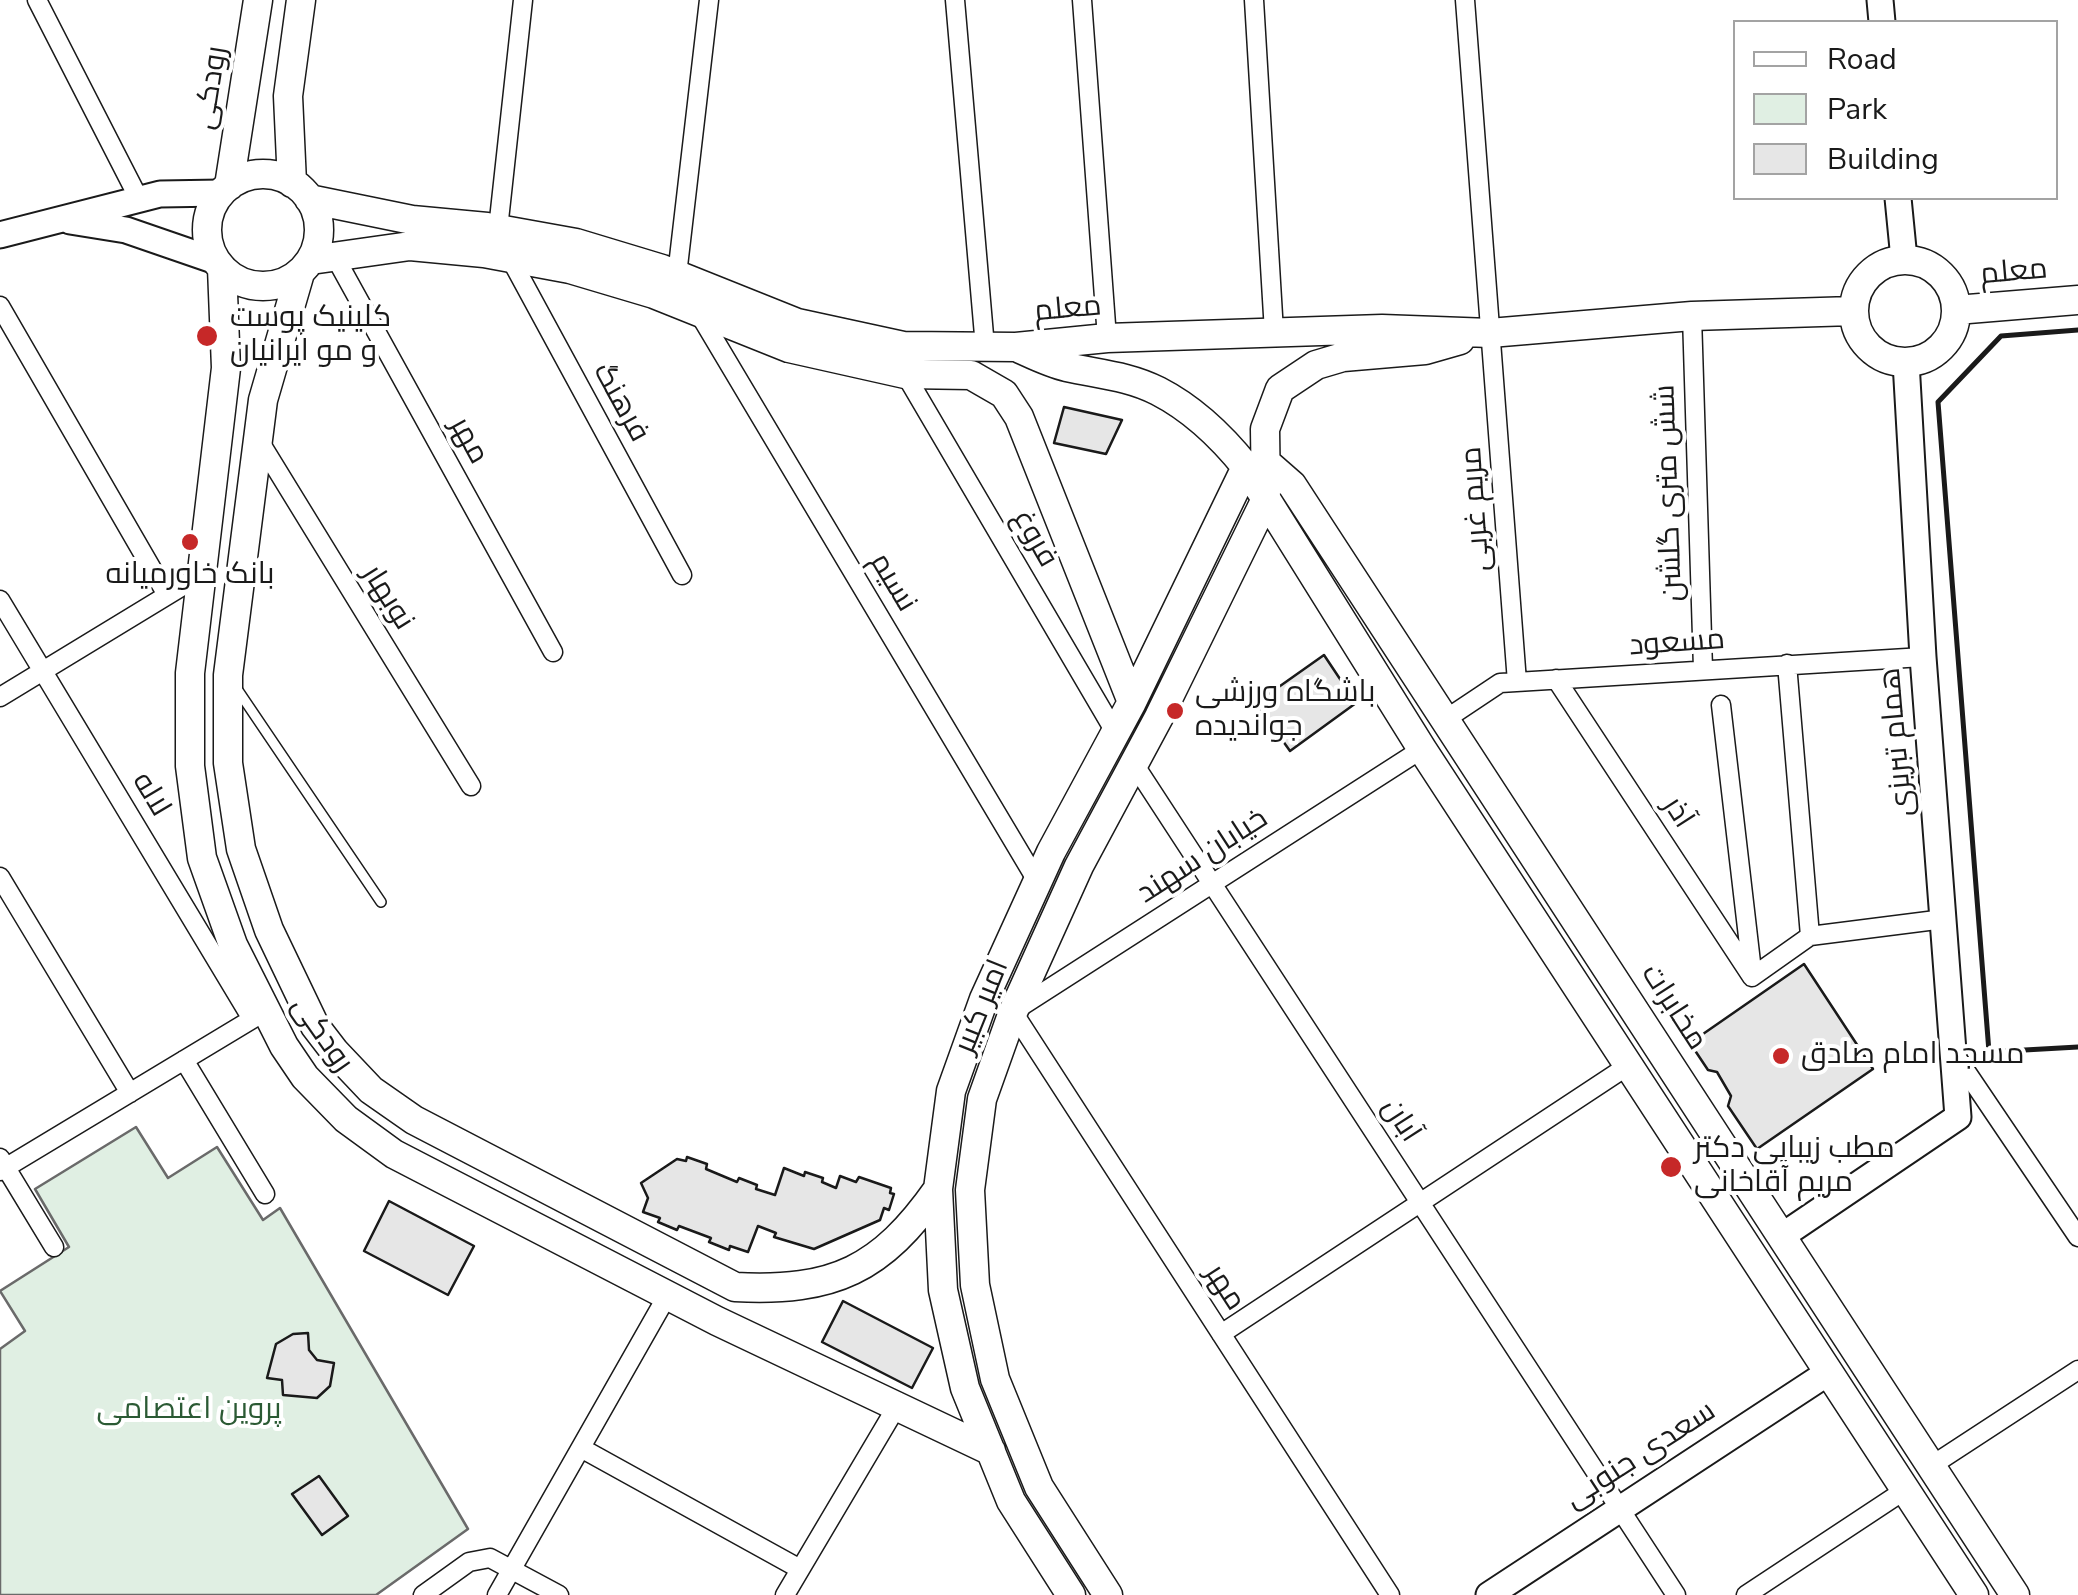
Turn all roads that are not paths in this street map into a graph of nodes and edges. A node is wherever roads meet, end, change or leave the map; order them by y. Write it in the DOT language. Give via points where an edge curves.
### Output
graph roads {
  1 [pos="37,0"];
  2 [pos="258,0"];
  3 [pos="302,0"];
  4 [pos="523,0"];
  5 [pos="709,0"];
  6 [pos="954,0"];
  7 [pos="1082,0"];
  8 [pos="1254,0"];
  9 [pos="1465,0"];
  10 [pos="225,190"];
  11 [pos="301,191"];
  12 [pos="139,199"];
  13 [pos="1898,200"];
  14 [pos="56,218"];
  15 [pos="498,229"];
  16 [pos="0,234"];
  17 [pos="510,258"];
  18 [pos="1904,259"];
  19 [pos="315,263"];
  20 [pos="219,264"];
  21 [pos="677,275"];
  22 [pos="2078,300"];
  23 [pos="0,306"];
  24 [pos="1956,310"];
  25 [pos="698,312"];
  26 [pos="1853,312"];
  27 [pos="1692,316"];
  28 [pos="1274,332"];
  29 [pos="1490,332"];
  30 [pos="1106,338"];
  31 [pos="985,347"];
  32 [pos="1016,347"];
  33 [pos="1906,362"];
  34 [pos="905,374"];
  35 [pos="257,438"];
  36 [pos="1257,466"];
  37 [pos="1266,500"];
  38 [pos="682,575"];
  39 [pos="199,576"];
  40 [pos="167,595"];
  41 [pos="0,600"];
  42 [pos="553,652"];
  43 [pos="1923,657"];
  44 [pos="1787,664"];
  45 [pos="1703,670"];
  46 [pos="43,671"];
  47 [pos="228,675"];
  48 [pos="1556,679"];
  49 [pos="1518,682"];
  50 [pos="0,697"];
  51 [pos="1132,702"];
  52 [pos="1721,705"];
  53 [pos="190,708"];
  54 [pos="229,712"];
  55 [pos="1158,717"];
  56 [pos="1446,719"];
  57 [pos="1115,732"];
  58 [pos="1422,749"];
  59 [pos="1134,764"];
  60 [pos="471,786"];
  61 [pos="0,877"];
  62 [pos="1038,882"];
  63 [pos="1212,884"];
  64 [pos="381,902"];
  65 [pos="1944,920"];
  66 [pos="1810,936"];
  67 [pos="1604,962"];
  68 [pos="1752,977"];
  69 [pos="1576,983"];
  70 [pos="984,1000"];
  71 [pos="1013,1012"];
  72 [pos="258,1016"];
  73 [pos="315,1026"];
  74 [pos="284,1046"];
  75 [pos="1952,1050"];
  76 [pos="184,1060"];
  77 [pos="1630,1065"];
  78 [pos="130,1092"];
  79 [pos="2,1165"];
  80 [pos="938,1188"];
  81 [pos="265,1194"];
  82 [pos="1422,1205"];
  83 [pos="1782,1236"];
  84 [pos="2078,1238"];
  85 [pos="54,1247"];
  86 [pos="667,1296"];
  87 [pos="1222,1334"];
  88 [pos="2078,1370"];
  89 [pos="1828,1372"];
  90 [pos="897,1406"];
  91 [pos="581,1448"];
  92 [pos="991,1451"];
  93 [pos="1931,1466"];
  94 [pos="1905,1490"];
  95 [pos="1620,1509"];
  96 [pos="512,1568"];
  97 [pos="800,1569"];
  98 [pos="422,1595"];
  99 [pos="497,1595"];
  100 [pos="558,1595"];
  101 [pos="784,1595"];
  102 [pos="1071,1595"];
  103 [pos="1108,1595"];
  104 [pos="1390,1595"];
  105 [pos="1489,1595"];
  106 [pos="1676,1595"];
  107 [pos="1746,1595"];
  108 [pos="1974,1595"];
  109 [pos="2015,1595"];
  1 -- 12 [label="street"];
  2 -- 10 [label="main road, رودکی"];
  3 -- 11 [label="main road" via="288,96"];
  4 -- 15 [label="street"];
  5 -- 21 [label="street"];
  6 -- 31 [label="street"];
  7 -- 30 [label="street"];
  8 -- 28 [label="street"];
  9 -- 29 [label="street, مریم غربی"];
  10 -- 11 [label="main road" via="253,175 280,177"];
  10 -- 12 [label="street"];
  10 -- 20 [label="main road" via="207,226"];
  11 -- 15 [label="main road, معلم" via="412,220"];
  11 -- 19 [label="main road" via="318,223"];
  12 -- 14 [label="street"];
  13 -- 18 [label="street"];
  14 -- 16 [label="street"];
  14 -- 20 [label="street" via="126,230"];
  15 -- 21 [label="main road, معلم"];
  17 -- 19 [label="main road" via="410,246"];
  17 -- 25 [label="main road" via="570,269"];
  17 -- 38 [label="street, فرهنگ"];
  18 -- 24 [label="main road" via="1940,274"];
  18 -- 26 [label="main road" via="1867,274"];
  19 -- 20 [label="main road" via="274,286 232,278"];
  19 -- 35 [label="main road, رودکى" via="263,400"];
  19 -- 42 [label="street, مهر"];
  20 -- 39 [label="main road, رودکى" via="226,368"];
  21 -- 31 [label="main road, معلم" via="850,337"];
  22 -- 24 [label="main road, معلم"];
  23 -- 40 [label="street"];
  24 -- 33 [label="main road" via="1942,346"];
  25 -- 34 [label="main road" via="789,348"];
  25 -- 62 [label="street, نسیم"];
  26 -- 27 [label="main road, معلم"];
  26 -- 33 [label="main road" via="1869,348"];
  27 -- 29 [label="main road, معلم"];
  27 -- 45 [label="street, شش متری گلشن"];
  28 -- 29 [label="main road, معلم"];
  28 -- 30 [label="main road, معلم"];
  29 -- 36 [label="main road" via="1425,350 1343,357 1297,374 1280,389"];
  29 -- 49 [label="street, مریم غربی"];
  30 -- 32 [label="main road, معلم"];
  31 -- 32 [label="main road, معلم"];
  32 -- 36 [label="main road" via="1158,391"];
  33 -- 43 [label="street, همام تبریزی"];
  34 -- 51 [label="main road" via="971,376 1004,394 1020,417"];
  34 -- 57 [label="street, فروغ"];
  35 -- 47 [label="main road, رودکى"];
  35 -- 60 [label="street, نوبهار"];
  36 -- 37 [label="main road"];
  36 -- 51 [label="main road, امیر کبیر"];
  36 -- 56 [label="main road, مخابرات" via="1292,485"];
  37 -- 55 [label="main road, امیر کبیر"];
  37 -- 58 [label="main road"];
  39 -- 40 [label="street"];
  39 -- 53 [label="main road, رودکى"];
  40 -- 46 [label="street"];
  41 -- 46 [label="street, لاله"];
  43 -- 44 [label="street, مسعود"];
  43 -- 65 [label="street, همام تبریزی"];
  44 -- 45 [label="street, مسعود"];
  44 -- 66 [label="street"];
  45 -- 48 [label="street, مسعود"];
  46 -- 50 [label="street"];
  46 -- 72 [label="street, لاله"];
  47 -- 54 [label="main road, رودکى"];
  47 -- 64 [label="lane"];
  48 -- 49 [label="street, مسعود"];
  48 -- 68 [label="street, آذر"];
  49 -- 56 [label="street, مسعود" via="1500,682"];
  51 -- 55 [label="main road"];
  51 -- 57 [label="main road, امیر کبیر"];
  52 -- 68 [label="street"];
  53 -- 54 [label="main road"];
  53 -- 72 [label="main road, رودکى" via="202,858"];
  54 -- 73 [label="main road, رودکى" via="228,763 240,849"];
  55 -- 59 [label="main road, امیر کبیر"];
  56 -- 67 [label="main road, مخابرات"];
  57 -- 62 [label="main road, امیر کبیر"];
  58 -- 63 [label="street, خیابان سهند"];
  58 -- 69 [label="main road"];
  59 -- 63 [label="street, آبان"];
  59 -- 71 [label="main road, امیر کبیر"];
  61 -- 78 [label="street"];
  62 -- 70 [label="main road, امیر کبیر"];
  63 -- 71 [label="street, خیابان سهند"];
  63 -- 82 [label="street, آبان"];
  65 -- 66 [label="street"];
  65 -- 75 [label="street, همام تبریزی"];
  66 -- 68 [label="street"];
  67 -- 69 [label="main road"];
  67 -- 83 [label="main road, مخابرات"];
  69 -- 77 [label="main road"];
  70 -- 71 [label="street"];
  70 -- 80 [label="main road, امیر کبیر" via="951,1091"];
  71 -- 87 [label="street, مهر"];
  71 -- 103 [label="main road, امیر کبیر" via="982,1099 970,1190 974,1286 995,1379 1039,1487"];
  72 -- 74 [label="main road, رودکى"];
  72 -- 76 [label="street"];
  73 -- 74 [label="main road"];
  73 -- 80 [label="main road, رودکى" via="371,1090 414,1120 735,1286 783,1289 830,1280 874,1259 910,1228"];
  74 -- 86 [label="main road, رودکى" via="346,1119 394,1154"];
  75 -- 83 [label="street, همام تبریزی" via="1958,1117"];
  75 -- 84 [label="street"];
  76 -- 78 [label="street"];
  76 -- 81 [label="street"];
  77 -- 82 [label="street"];
  77 -- 89 [label="main road"];
  78 -- 79 [label="street"];
  79 -- 85 [label="street"];
  80 -- 92 [label="main road, امیر کبیر" via="944,1290 965,1388"];
  82 -- 87 [label="street"];
  82 -- 95 [label="street, آبان"];
  83 -- 93 [label="main road, مخابرات"];
  86 -- 90 [label="main road, رودکى"];
  86 -- 91 [label="street"];
  87 -- 104 [label="street, مهر"];
  88 -- 93 [label="street"];
  89 -- 94 [label="main road"];
  89 -- 95 [label="street, سعدى جنوبی"];
  90 -- 92 [label="main road, رودکى"];
  90 -- 97 [label="street"];
  91 -- 96 [label="street"];
  91 -- 97 [label="street"];
  92 -- 102 [label="main road, امیر کبیر" via="1011,1501"];
  93 -- 109 [label="main road, مخابرات"];
  94 -- 107 [label="street"];
  94 -- 108 [label="main road"];
  95 -- 105 [label="street, سعدى جنوبی"];
  95 -- 106 [label="street, آبان"];
  96 -- 98 [label="street" via="490,1558 470,1562"];
  96 -- 99 [label="street"];
  96 -- 100 [label="street"];
  97 -- 101 [label="street"];
}
